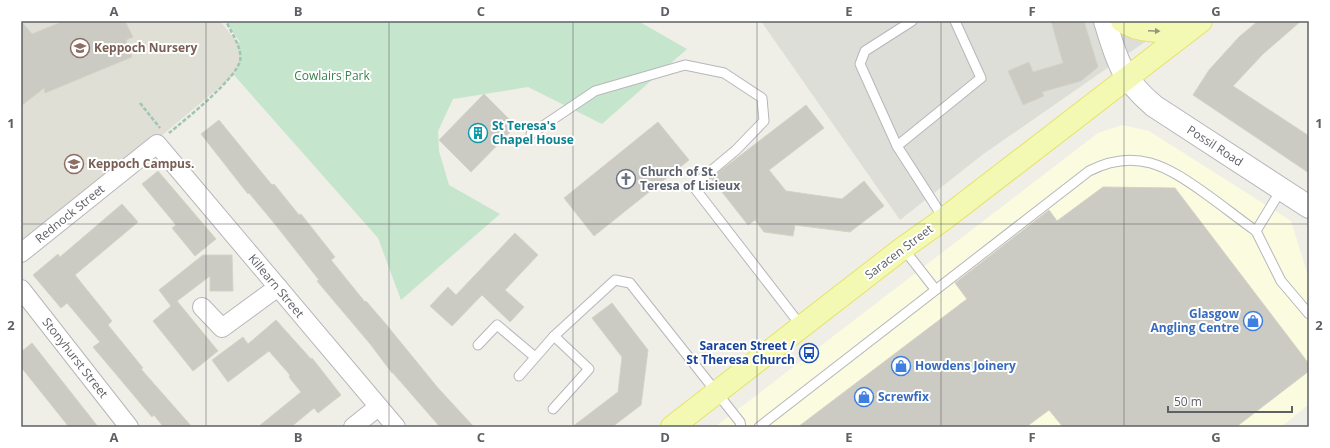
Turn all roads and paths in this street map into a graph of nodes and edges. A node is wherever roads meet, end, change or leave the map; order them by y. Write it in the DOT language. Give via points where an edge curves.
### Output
graph roads {
  1 [pos="226,21"];
  2 [pos="912,21"];
  3 [pos="956,21"];
  4 [pos="1105,21"];
  5 [pos="1122,21"];
  6 [pos="1195,26"];
  7 [pos="1126,78"];
  8 [pos="140,103"];
  9 [pos="531,134"];
  10 [pos="162,140"];
  11 [pos="897,146"];
  12 [pos="1281,190"];
  13 [pos="1309,207"];
  14 [pos="944,219"];
  15 [pos="1256,231"];
  16 [pos="903,248"];
  17 [pos="21,253"];
  18 [pos="278,287"];
  19 [pos="21,289"];
  20 [pos="935,289"];
  21 [pos="202,307"];
  22 [pos="1309,314"];
  23 [pos="802,327"];
  24 [pos="554,336"];
  25 [pos="478,344"];
  26 [pos="535,357"];
  27 [pos="519,376"];
  28 [pos="716,393"];
  29 [pos="378,407"];
  30 [pos="554,409"];
  31 [pos="129,427"];
  32 [pos="354,427"];
  33 [pos="396,427"];
  34 [pos="672,427"];
  35 [pos="741,427"];
  36 [pos="759,427"];
  1 -- 10 [label="path" via="237,42 240,60 234,75"];
  2 -- 11 [label="lane" via="865,51 860,64"];
  3 -- 11 [label="lane" via="981,78"];
  4 -- 7 [label="street"];
  5 -- 6 [label="main road, one-way" via="1148,31"];
  6 -- 7 [label="main road, Saracen Street"];
  7 -- 12 [label="street, Possil Road" via="1154,106"];
  7 -- 14 [label="main road, Saracen Street"];
  8 -- 10 [label="path"];
  9 -- 23 [label="lane" via="595,91 686,66 724,73 762,98 764,121 736,150 693,186"];
  10 -- 17 [label="street, Rednock Street"];
  10 -- 18 [label="street, Killearn Street"];
  11 -- 14 [label="lane"];
  12 -- 13 [label="street, Possil Road"];
  12 -- 15 [label="lane"];
  14 -- 16 [label="main road, Saracen Street"];
  15 -- 20 [label="lane" via="1179,175 1161,165 1142,160 1104,163 1089,171"];
  15 -- 22 [label="lane" via="1281,281"];
  16 -- 20 [label="lane"];
  16 -- 23 [label="main road, Saracen Street"];
  18 -- 21 [label="street" via="222,328"];
  18 -- 29 [label="street, Killearn Street"];
  19 -- 31 [label="street, Stonyhurst Street"];
  20 -- 36 [label="lane"];
  23 -- 28 [label="main road, Saracen Street"];
  24 -- 26 [label="lane"];
  24 -- 28 [label="lane" via="615,280 630,283"];
  24 -- 30 [label="lane" via="588,369"];
  25 -- 26 [label="lane" via="496,325"];
  26 -- 27 [label="lane"];
  28 -- 34 [label="main road, Saracen Street"];
  28 -- 35 [label="lane" via="740,422"];
  29 -- 32 [label="street"];
  29 -- 33 [label="street, Killearn Street"];
}
